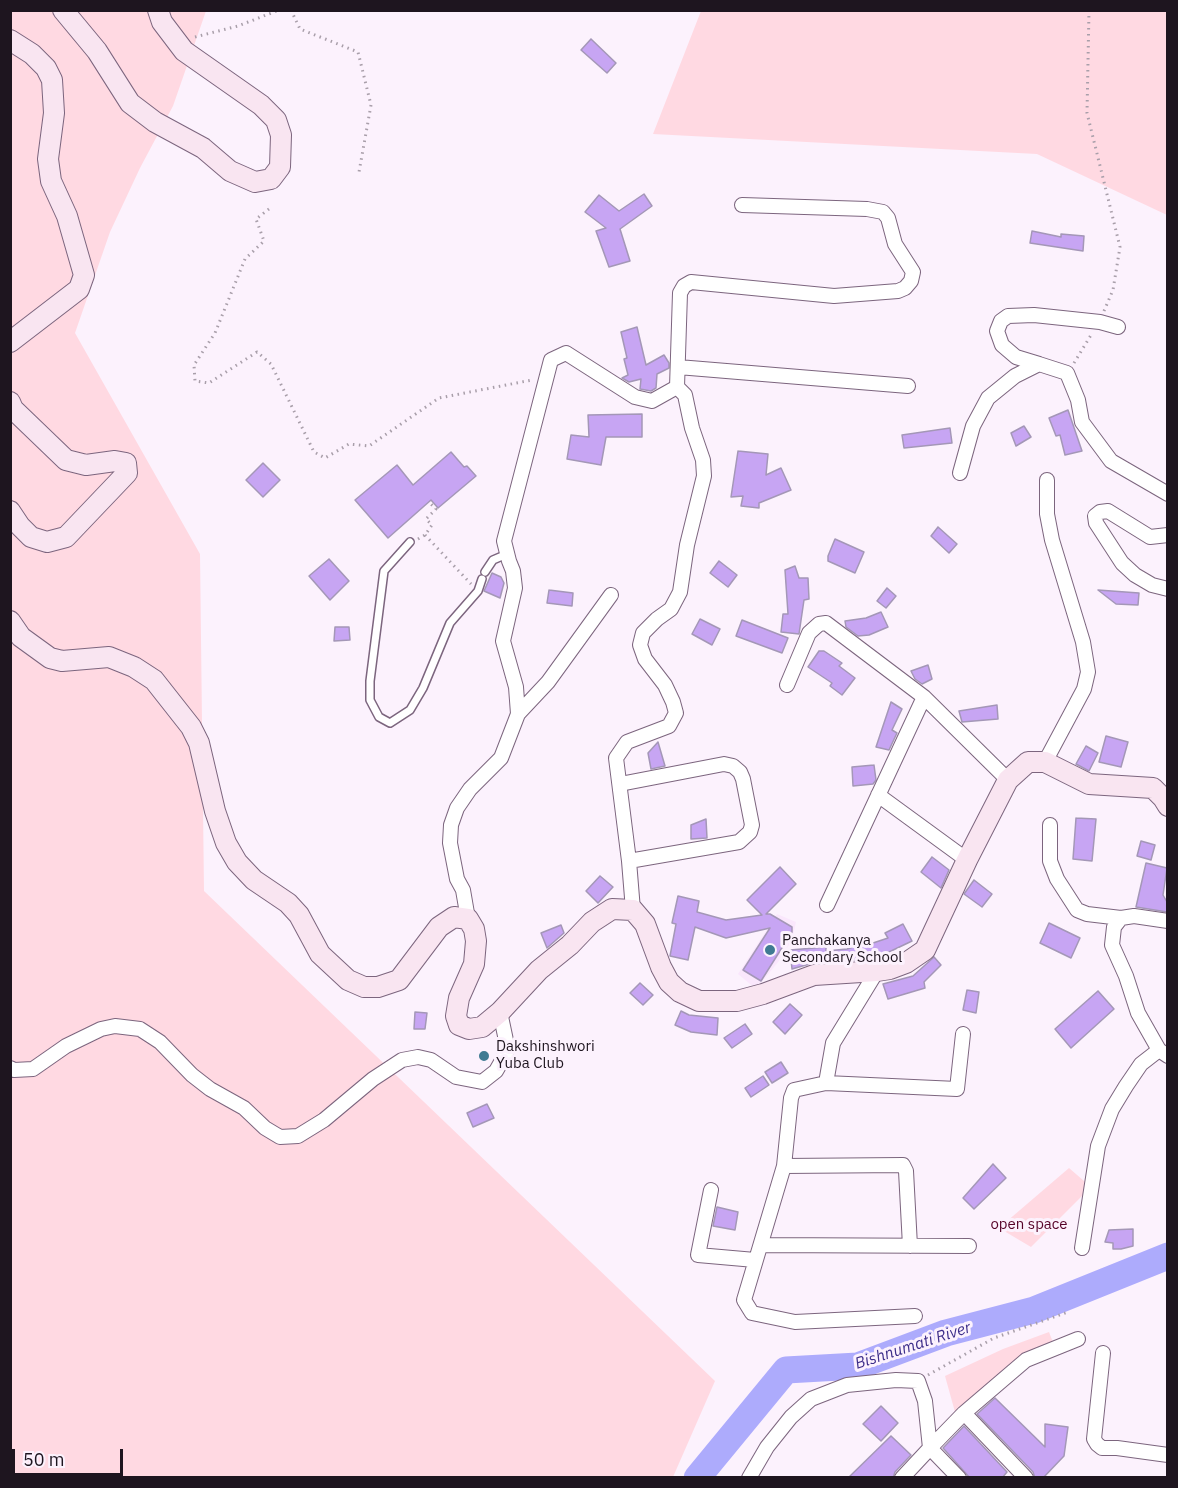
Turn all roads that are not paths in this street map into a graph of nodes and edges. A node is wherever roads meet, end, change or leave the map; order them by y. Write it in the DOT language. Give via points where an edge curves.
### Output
graph roads {
  1 [pos="63,10"];
  2 [pos="158,10"];
  3 [pos="10,40"];
  4 [pos="742,205"];
  5 [pos="1118,327"];
  6 [pos="10,342"];
  7 [pos="1039,364"];
  8 [pos="678,367"];
  9 [pos="908,386"];
  10 [pos="677,387"];
  11 [pos="10,402"];
  12 [pos="960,473"];
  13 [pos="1047,480"];
  14 [pos="1167,494"];
  15 [pos="10,511"];
  16 [pos="1167,535"];
  17 [pos="410,542"];
  18 [pos="507,554"];
  19 [pos="1167,589"];
  20 [pos="611,595"];
  21 [pos="10,621"];
  22 [pos="787,685"];
  23 [pos="924,697"];
  24 [pos="518,714"];
  25 [pos="1045,762"];
  26 [pos="1008,780"];
  27 [pos="620,784"];
  28 [pos="878,795"];
  29 [pos="1167,806"];
  30 [pos="1050,825"];
  31 [pos="967,860"];
  32 [pos="629,861"];
  33 [pos="826,905"];
  34 [pos="633,910"];
  35 [pos="1121,918"];
  36 [pos="468,919"];
  37 [pos="1167,921"];
  38 [pos="877,971"];
  39 [pos="500,1012"];
  40 [pos="963,1034"];
  41 [pos="1164,1051"];
  42 [pos="10,1068"];
  43 [pos="826,1083"];
  44 [pos="784,1166"];
  45 [pos="711,1190"];
  46 [pos="761,1245"];
  47 [pos="910,1246"];
  48 [pos="969,1246"];
  49 [pos="1082,1248"];
  50 [pos="755,1260"];
  51 [pos="915,1316"];
  52 [pos="1078,1339"];
  53 [pos="1102,1353"];
  54 [pos="964,1413"];
  55 [pos="930,1448"];
  56 [pos="1167,1455"];
  57 [pos="749,1478"];
  58 [pos="902,1478"];
  59 [pos="959,1478"];
  60 [pos="1026,1478"];
  1 -- 2 [label="street" via="97,51 130,104 154,123 203,148 230,171 255,182 271,179 280,167 281,135 276,120 184,51 162,22"];
  3 -- 6 [label="street" via="32,54 52,80 54,113 48,159 51,181 67,216 84,275 79,289"];
  4 -- 8 [label="street" via="867,209 883,213 895,243 914,272 911,280 898,291 834,296 691,282 680,293"];
  5 -- 7 [label="street" via="1034,315 1008,316 1001,321 997,331 1002,345 1016,357"];
  7 -- 12 [label="street" via="1015,376 988,398 974,426"];
  7 -- 14 [label="street" via="1067,373 1082,422 1111,461"];
  8 -- 9 [label="street"];
  8 -- 10 [label="street"];
  10 -- 18 [label="street" via="652,401 635,397 566,353 551,360 504,541"];
  10 -- 27 [label="street" via="685,395 704,476 680,592 671,609 643,633 640,645 645,659 665,685 676,714 669,726 627,742 616,758"];
  11 -- 15 [label="street" via="66,460 86,465 126,463 127,473 66,537 47,542 31,537"];
  13 -- 25 [label="street" via="1052,540 1083,642 1088,672 1084,689"];
  16 -- 19 [label="street" via="1150,537 1108,512 1095,516 1122,562 1135,575"];
  17 -- 18 [label="lane" via="384,571 370,681 369,700 379,717 390,723 410,710 450,623 478,591 493,560"];
  18 -- 24 [label="street" via="514,588 503,641 516,687"];
  20 -- 24 [label="street" via="548,682"];
  21 -- 36 [label="street" via="21,637 50,658 62,661 109,657 154,680 199,743 215,811 237,862 254,880 288,903 320,954 348,980 364,987 399,980 440,927 454,917"];
  22 -- 23 [label="street" via="809,633 826,623"];
  23 -- 26 [label="street"];
  23 -- 28 [label="street"];
  24 -- 36 [label="street" via="501,758 470,789 451,825 450,843"];
  25 -- 26 [label="street" via="1028,762"];
  25 -- 29 [label="street" via="1089,784 1153,788"];
  26 -- 31 [label="street"];
  27 -- 32 [label="street"];
  27 -- 32 [label="street" via="724,764 733,766 743,779 752,825 746,838 739,842"];
  28 -- 31 [label="street"];
  28 -- 33 [label="street"];
  30 -- 35 [label="street" via="1050,861 1077,910"];
  31 -- 38 [label="street" via="925,950 906,963"];
  32 -- 34 [label="street"];
  34 -- 38 [label="street" via="645,924 669,982 699,1000 737,1001 814,975"];
  34 -- 39 [label="street" via="612,909 592,922"];
  35 -- 37 [label="street"];
  35 -- 41 [label="street" via="1114,927 1112,945 1138,1013"];
  36 -- 39 [label="street" via="476,941 474,964 459,998 459,1025 469,1029 482,1027"];
  38 -- 43 [label="street" via="833,1043"];
  39 -- 42 [label="street" via="508,1050 496,1071 482,1082 456,1077 431,1060 402,1060 298,1136 280,1137 266,1128 244,1108 192,1075 160,1042 140,1029 101,1029 66,1046 33,1069"];
  40 -- 43 [label="street" via="957,1089"];
  41 -- 49 [label="street" via="1141,1064 1113,1109 1098,1146"];
  43 -- 44 [label="street" via="794,1090"];
  44 -- 46 [label="street"];
  44 -- 47 [label="street" via="903,1165"];
  45 -- 50 [label="street" via="698,1255"];
  46 -- 47 [label="street"];
  46 -- 50 [label="street"];
  47 -- 48 [label="street"];
  50 -- 51 [label="street" via="744,1300 752,1313 795,1322"];
  52 -- 54 [label="street" via="1026,1360"];
  53 -- 56 [label="street" via="1094,1439 1097,1444 1102,1448"];
  54 -- 55 [label="street"];
  54 -- 60 [label="street"];
  55 -- 57 [label="street" via="925,1401 918,1381 847,1385 811,1399 767,1447"];
  55 -- 58 [label="street"];
  55 -- 59 [label="street"];
}
